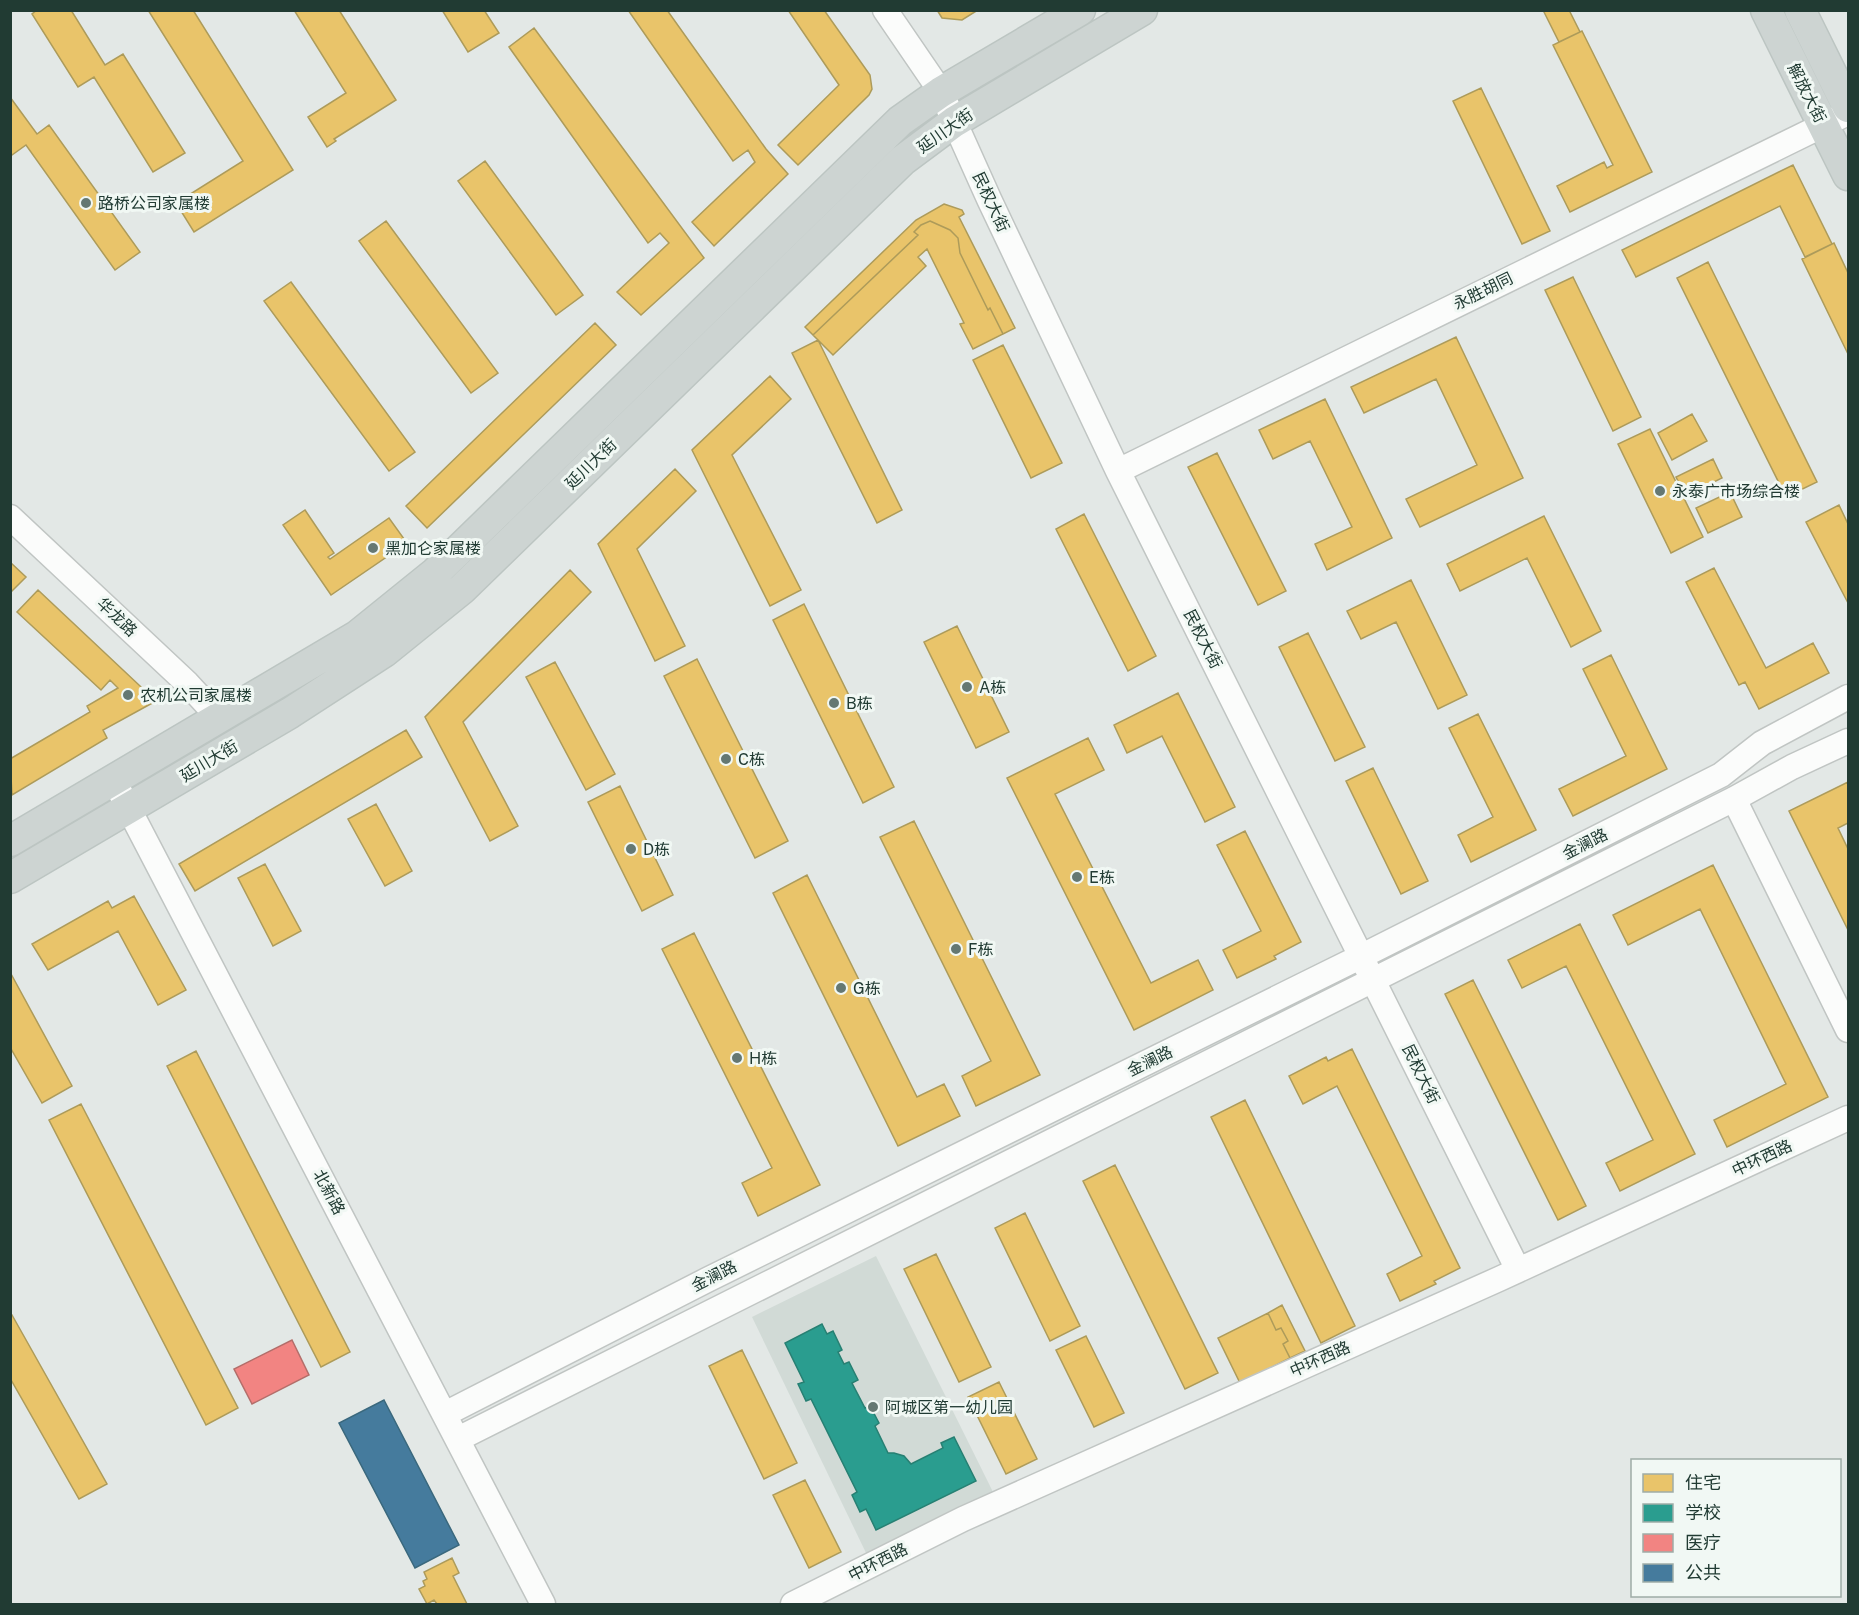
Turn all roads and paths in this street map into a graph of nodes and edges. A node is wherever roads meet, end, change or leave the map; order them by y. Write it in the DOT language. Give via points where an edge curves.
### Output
graph roads {
  1 [pos="885,10"];
  2 [pos="1080,10"];
  3 [pos="1142,10"];
  4 [pos="1766,10"];
  5 [pos="1800,10"];
  6 [pos="941,92"];
  7 [pos="1848,107"];
  8 [pos="1836,119"];
  9 [pos="954,122"];
  10 [pos="1848,175"];
  11 [pos="1118,471"];
  12 [pos="10,517"];
  13 [pos="1848,697"];
  14 [pos="220,719"];
  15 [pos="1848,741"];
  16 [pos="114,780"];
  17 [pos="1734,799"];
  18 [pos="129,809"];
  19 [pos="10,842"];
  20 [pos="10,878"];
  21 [pos="1362,957"];
  22 [pos="1374,980"];
  23 [pos="1848,1030"];
  24 [pos="1848,1118"];
  25 [pos="1518,1270"];
  26 [pos="445,1414"];
  27 [pos="458,1439"];
  28 [pos="543,1605"];
  29 [pos="793,1605"];
  1 -- 6 [label="street, 民权大街"];
  2 -- 6 [label="main road, 延川大街"];
  3 -- 9 [label="main road, 延川大街"];
  4 -- 8 [label="main road, 解放大街"];
  5 -- 7 [label="main road, 解放大街"];
  6 -- 9 [label="street, 民权大街"];
  6 -- 14 [label="main road, 延川大街" via="900,121 435,573 357,636"];
  8 -- 10 [label="main road, 解放大街"];
  8 -- 11 [label="street, 永胜胡同"];
  9 -- 11 [label="street, 民权大街"];
  9 -- 18 [label="main road, 延川大街" via="903,160 462,589 384,652"];
  11 -- 21 [label="street, 民权大街"];
  12 -- 14 [label="street, 华龙路" via="187,683"];
  13 -- 21 [label="street, 金澜路" via="1762,743 1721,775"];
  14 -- 16 [label="main road, 延川大街"];
  15 -- 17 [label="street, 金澜路"];
  16 -- 18 [label="street, 北新路"];
  16 -- 19 [label="main road, 延川大街"];
  17 -- 22 [label="street, 金澜路"];
  17 -- 23 [label="street"];
  18 -- 20 [label="main road, 延川大街"];
  18 -- 26 [label="street, 北新路"];
  21 -- 22 [label="street, 民权大街"];
  21 -- 26 [label="street, 金澜路" via="715,1275"];
  22 -- 25 [label="street, 民权大街"];
  22 -- 27 [label="street, 金澜路"];
  24 -- 25 [label="street, 中环西路"];
  25 -- 29 [label="street, 中环西路" via="963,1519"];
  26 -- 27 [label="street, 北新路"];
  27 -- 28 [label="street, 北新路"];
}
